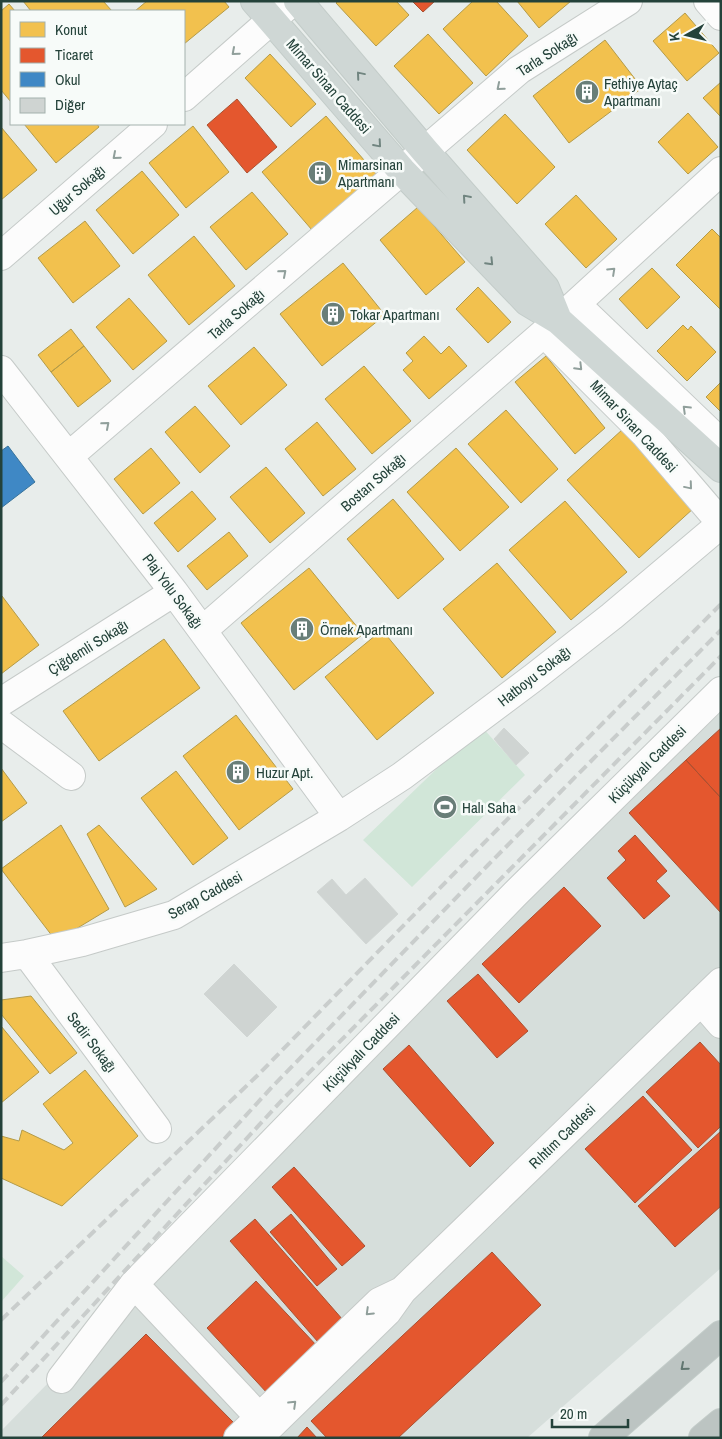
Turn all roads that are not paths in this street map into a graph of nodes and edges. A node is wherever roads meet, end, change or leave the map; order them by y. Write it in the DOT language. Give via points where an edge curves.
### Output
graph roads {
  1 [pos="293,1"];
  2 [pos="298,1"];
  3 [pos="628,1"];
  4 [pos="708,1"];
  5 [pos="263,11"];
  6 [pos="721,16"];
  7 [pos="185,96"];
  8 [pos="152,125"];
  9 [pos="425,151"];
  10 [pos="402,171"];
  11 [pos="721,171"];
  12 [pos="1,256"];
  13 [pos="559,319"];
  14 [pos="1,370"];
  15 [pos="721,443"];
  16 [pos="69,456"];
  17 [pos="721,468"];
  18 [pos="721,524"];
  19 [pos="174,592"];
  20 [pos="203,630"];
  21 [pos="721,691"];
  22 [pos="1,702"];
  23 [pos="1,724"];
  24 [pos="71,776"];
  25 [pos="340,817"];
  26 [pos="14,956"];
  27 [pos="721,982"];
  28 [pos="701,1001"];
  29 [pos="721,1024"];
  30 [pos="157,1129"];
  31 [pos="134,1284"];
  32 [pos="721,1335"];
  33 [pos="61,1380"];
  34 [pos="721,1423"];
  35 [pos="259,1428"];
  36 [pos="238,1438"];
  37 [pos="603,1438"];
  38 [pos="703,1438"];
  1 -- 5 [label="street"];
  9 -- 2 [label="main road, Mimar Sinan Caddesi, one-way"];
  3 -- 9 [label="street, Tarla Sokağı, one-way" via="519,70"];
  4 -- 6 [label="street"];
  5 -- 7 [label="street, one-way"];
  5 -- 10 [label="main road, Mimar Sinan Caddesi, one-way"];
  8 -- 12 [label="street, Uğur Sokağı, one-way"];
  9 -- 10 [label="street"];
  13 -- 9 [label="main road, Mimar Sinan Caddesi, one-way" via="545,288"];
  10 -- 13 [label="main road, Mimar Sinan Caddesi, one-way" via="528,302"];
  16 -- 10 [label="street, Tarla Sokağı, one-way"];
  13 -- 11 [label="street, Bostan Sokağı, one-way"];
  15 -- 13 [label="street, Mimar Sinan Caddesi, one-way"];
  13 -- 17 [label="main road, Mimar Sinan Caddesi"];
  13 -- 18 [label="street, Mimar Sinan Caddesi, one-way" via="644,432"];
  13 -- 20 [label="street, Bostan Sokağı"];
  14 -- 16 [label="street, Plaj Yolu Sokağı"];
  16 -- 19 [label="street, Plaj Yolu Sokağı"];
  18 -- 25 [label="street, Hatboyu Sokağı" via="532,678 402,776"];
  19 -- 20 [label="street, Plaj Yolu Sokağı"];
  19 -- 22 [label="street, Çiğdemli Sokağı"];
  20 -- 25 [label="street, Plaj Yolu Sokağı"];
  21 -- 31 [label="street, Küçükyalı Caddesi" via="508,901"];
  23 -- 24 [label="street"];
  25 -- 26 [label="street, Serap Caddesi" via="174,915 82,942"];
  26 -- 30 [label="street, Sedir Sokağı"];
  27 -- 28 [label="street, Rıhtım Caddesi"];
  28 -- 29 [label="street"];
  28 -- 35 [label="street, Rıhtım Caddesi" via="402,1291 387,1312"];
  31 -- 33 [label="street, Küçükyalı Caddesi"];
  31 -- 35 [label="street"];
  32 -- 37 [label="highway, one-way"];
  34 -- 38 [label="highway"];
  35 -- 36 [label="street, Rıhtım Caddesi"];
}
